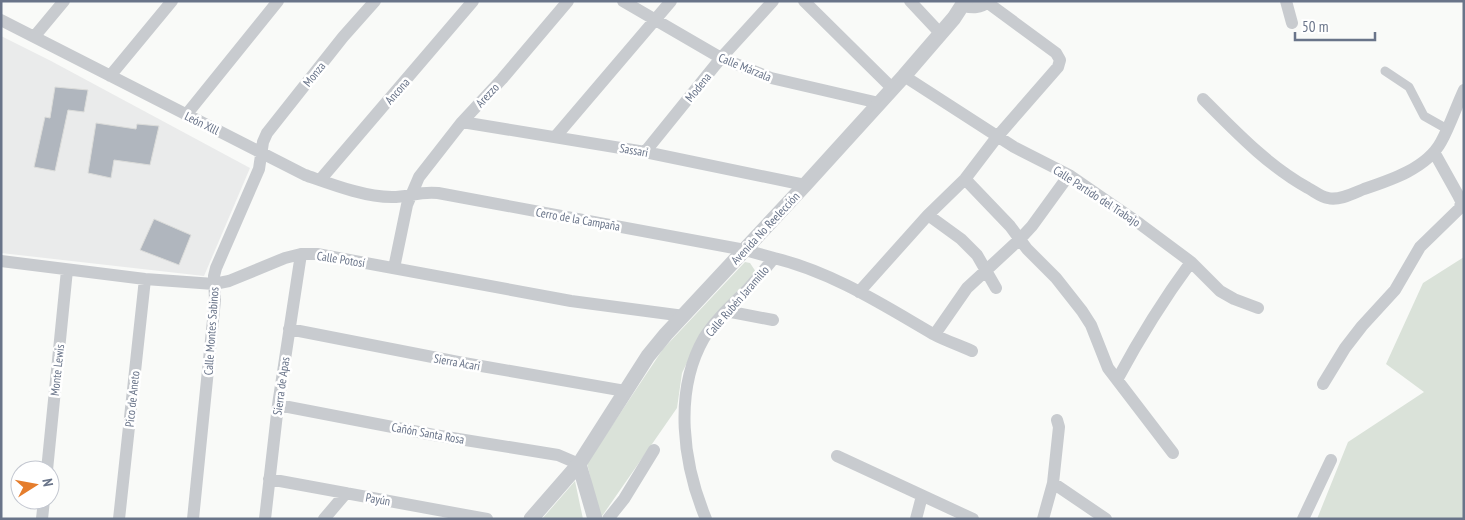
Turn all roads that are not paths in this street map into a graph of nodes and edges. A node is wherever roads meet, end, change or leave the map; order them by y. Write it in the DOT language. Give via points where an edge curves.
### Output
graph roads {
  1 [pos="64,1"];
  2 [pos="172,1"];
  3 [pos="278,1"];
  4 [pos="375,1"];
  5 [pos="473,1"];
  6 [pos="568,1"];
  7 [pos="622,1"];
  8 [pos="671,1"];
  9 [pos="773,1"];
  10 [pos="804,1"];
  11 [pos="910,1"];
  12 [pos="1286,1"];
  13 [pos="989,2"];
  14 [pos="963,3"];
  15 [pos="1,20"];
  16 [pos="655,20"];
  17 [pos="1292,23"];
  18 [pos="940,33"];
  19 [pos="34,37"];
  20 [pos="721,58"];
  21 [pos="1385,71"];
  22 [pos="110,76"];
  23 [pos="904,76"];
  24 [pos="892,88"];
  25 [pos="1464,90"];
  26 [pos="1204,99"];
  27 [pos="879,103"];
  28 [pos="186,115"];
  29 [pos="462,122"];
  30 [pos="1447,128"];
  31 [pos="556,136"];
  32 [pos="997,136"];
  33 [pos="262,152"];
  34 [pos="645,152"];
  35 [pos="1434,152"];
  36 [pos="1069,175"];
  37 [pos="965,179"];
  38 [pos="320,180"];
  39 [pos="805,185"];
  40 [pos="411,194"];
  41 [pos="928,215"];
  42 [pos="1020,239"];
  43 [pos="745,250"];
  44 [pos="301,254"];
  45 [pos="774,258"];
  46 [pos="1,261"];
  47 [pos="1191,262"];
  48 [pos="394,268"];
  49 [pos="986,269"];
  50 [pos="67,270"];
  51 [pos="145,278"];
  52 [pos="214,284"];
  53 [pos="996,288"];
  54 [pos="859,292"];
  55 [pos="1258,308"];
  56 [pos="726,310"];
  57 [pos="684,316"];
  58 [pos="773,320"];
  59 [pos="289,329"];
  60 [pos="935,334"];
  61 [pos="972,351"];
  62 [pos="1117,380"];
  63 [pos="1322,384"];
  64 [pos="625,391"];
  65 [pos="278,405"];
  66 [pos="1058,420"];
  67 [pos="654,450"];
  68 [pos="1173,453"];
  69 [pos="837,456"];
  70 [pos="48,460"];
  71 [pos="1331,460"];
  72 [pos="579,464"];
  73 [pos="269,479"];
  74 [pos="1053,483"];
  75 [pos="346,493"];
  76 [pos="922,496"];
  77 [pos="433,514"];
  78 [pos="119,519"];
  79 [pos="193,519"];
  80 [pos="265,519"];
  81 [pos="324,519"];
  82 [pos="487,519"];
  83 [pos="531,519"];
  84 [pos="595,519"];
  85 [pos="608,519"];
  86 [pos="706,519"];
  87 [pos="916,519"];
  88 [pos="973,519"];
  89 [pos="1043,519"];
  90 [pos="1106,519"];
  91 [pos="1303,519"];
  1 -- 19 [label="street"];
  2 -- 22 [label="street"];
  3 -- 28 [label="street"];
  4 -- 33 [label="street, Monza" via="267,133"];
  5 -- 38 [label="street, Ancona"];
  6 -- 29 [label="street, Arezzo"];
  7 -- 16 [label="street, Calle Márzala"];
  8 -- 16 [label="street"];
  9 -- 20 [label="street, Modena"];
  10 -- 24 [label="street"];
  11 -- 18 [label="street"];
  12 -- 17 [label="street"];
  13 -- 14 [label="street" via="977,8"];
  13 -- 32 [label="street" via="1056,53 1060,60 1058,67"];
  14 -- 18 [label="street, Avenida No Reelección"];
  15 -- 19 [label="street, León Xlll"];
  16 -- 20 [label="street, Calle Márzala"];
  16 -- 31 [label="street"];
  18 -- 23 [label="street, Avenida No Reelección"];
  19 -- 22 [label="street, León Xlll"];
  20 -- 27 [label="street, Calle Márzala" via="770,78"];
  20 -- 34 [label="street, Modena"];
  21 -- 30 [label="street" via="1409,87 1424,116"];
  22 -- 28 [label="street, León Xlll"];
  23 -- 24 [label="street, Avenida No Reelección"];
  23 -- 32 [label="street, Calle Partido del Trabajo"];
  24 -- 27 [label="street, Avenida No Reelección"];
  25 -- 30 [label="street"];
  26 -- 35 [label="street" via="1273,166 1327,198 1342,197 1405,173"];
  27 -- 39 [label="street, Avenida No Reelección"];
  28 -- 33 [label="street, León Xlll"];
  29 -- 31 [label="street, Sassari"];
  29 -- 40 [label="street, Arezzo" via="419,177"];
  30 -- 35 [label="street"];
  31 -- 34 [label="street, Sassari"];
  32 -- 36 [label="street, Calle Partido del Trabajo"];
  32 -- 37 [label="street"];
  33 -- 38 [label="street, León Xlll"];
  33 -- 52 [label="street, Calle Montes Sabinos" via="258,169 216,268"];
  34 -- 39 [label="street, Sassari"];
  35 -- 63 [label="street" via="1461,201 1460,208 1420,247 1395,290 1362,326"];
  36 -- 42 [label="street"];
  36 -- 47 [label="street, Calle Partido del Trabajo"];
  37 -- 41 [label="street"];
  37 -- 42 [label="street"];
  38 -- 40 [label="street, León Xlll" via="371,194 393,197"];
  39 -- 43 [label="street, Avenida No Reelección"];
  40 -- 43 [label="street, Cerro de la Campaña" via="438,193"];
  40 -- 48 [label="street, Arezzo"];
  41 -- 49 [label="street" via="961,239"];
  41 -- 54 [label="street"];
  42 -- 49 [label="street"];
  42 -- 62 [label="street" via="1056,278 1091,324 1108,368"];
  43 -- 45 [label="street, Calle Rubén Jaramillo"];
  43 -- 57 [label="street, Avenida No Reelección"];
  44 -- 48 [label="street, Calle Potosí"];
  44 -- 52 [label="street, Calle Potosí"];
  44 -- 59 [label="street, Sierra de Apas"];
  45 -- 54 [label="street" via="808,268"];
  45 -- 56 [label="street, Calle Rubén Jaramillo"];
  46 -- 50 [label="street, Calle Potosí"];
  47 -- 55 [label="street, Calle Partido del Trabajo" via="1220,291"];
  47 -- 62 [label="street" via="1134,347"];
  48 -- 57 [label="street, Calle Potosí" via="571,301"];
  49 -- 53 [label="street"];
  49 -- 60 [label="street" via="959,297"];
  50 -- 51 [label="street, Calle Potosí"];
  50 -- 70 [label="street, Monte Lewis"];
  51 -- 52 [label="street, Calle Potosí"];
  51 -- 78 [label="street, Pico de Aneto"];
  52 -- 79 [label="street, Calle Montes Sabinos"];
  54 -- 60 [label="street"];
  56 -- 58 [label="street"];
  56 -- 86 [label="street, Calle Rubén Jaramillo" via="695,356 685,408 690,473"];
  57 -- 64 [label="street, Avenida No Reelección" via="648,356"];
  59 -- 64 [label="street, Sierra Acari"];
  59 -- 65 [label="street, Sierra de Apas"];
  60 -- 61 [label="street"];
  62 -- 68 [label="street"];
  64 -- 72 [label="street, Avenida No Reelección"];
  65 -- 72 [label="street, Cañón Santa Rosa" via="558,456"];
  65 -- 73 [label="street, Sierra de Apas"];
  66 -- 74 [label="street"];
  67 -- 85 [label="street"];
  69 -- 76 [label="street"];
  71 -- 91 [label="street"];
  72 -- 83 [label="street, Avenida No Reelección"];
  72 -- 84 [label="street"];
  73 -- 75 [label="street, Payún"];
  73 -- 80 [label="street, Sierra de Apas"];
  74 -- 89 [label="street"];
  74 -- 90 [label="street"];
  75 -- 77 [label="street, Payún"];
  75 -- 81 [label="street"];
  76 -- 87 [label="street"];
  76 -- 88 [label="street"];
  77 -- 82 [label="street, Payún"];
}
